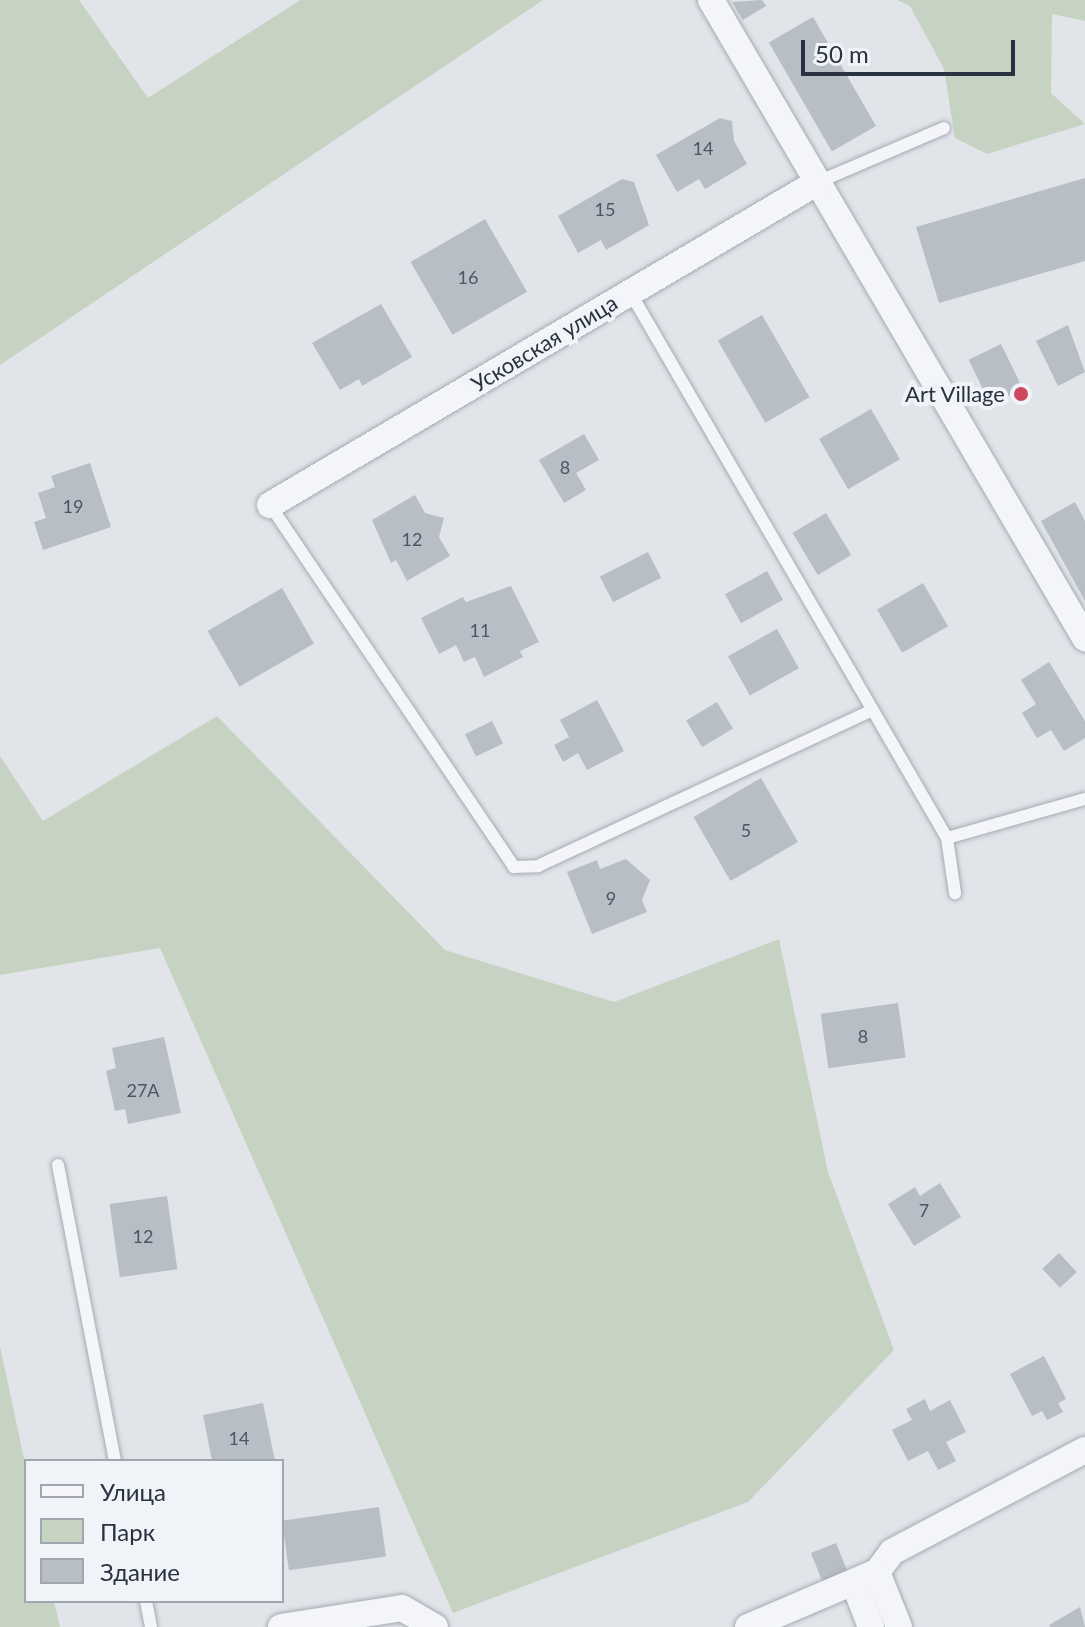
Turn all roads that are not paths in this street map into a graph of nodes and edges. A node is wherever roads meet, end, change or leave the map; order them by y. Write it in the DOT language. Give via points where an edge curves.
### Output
graph roads {
  1 [pos="711,0"];
  2 [pos="944,128"];
  3 [pos="818,182"];
  4 [pos="630,292"];
  5 [pos="270,505"];
  6 [pos="1085,638"];
  7 [pos="871,711"];
  8 [pos="1085,799"];
  9 [pos="947,838"];
  10 [pos="955,893"];
  11 [pos="58,1165"];
  12 [pos="1085,1450"];
  13 [pos="115,1459"];
  14 [pos="865,1578"];
  15 [pos="146,1603"];
  16 [pos="151,1627"];
  17 [pos="281,1627"];
  18 [pos="435,1627"];
  19 [pos="748,1627"];
  20 [pos="871,1627"];
  21 [pos="899,1627"];
  1 -- 3 [label="street"];
  2 -- 3 [label="lane"];
  3 -- 4 [label="street, Усковская улица"];
  3 -- 6 [label="street"];
  4 -- 5 [label="street, Усковская улица"];
  4 -- 7 [label="lane"];
  5 -- 7 [label="lane" via="514,867 538,866"];
  7 -- 9 [label="lane"];
  8 -- 9 [label="lane"];
  9 -- 10 [label="lane"];
  11 -- 13 [label="lane"];
  12 -- 14 [label="street" via="892,1552"];
  14 -- 19 [label="street"];
  14 -- 20 [label="street"];
  14 -- 21 [label="street"];
  15 -- 16 [label="lane"];
  17 -- 18 [label="street" via="402,1608"];
}
